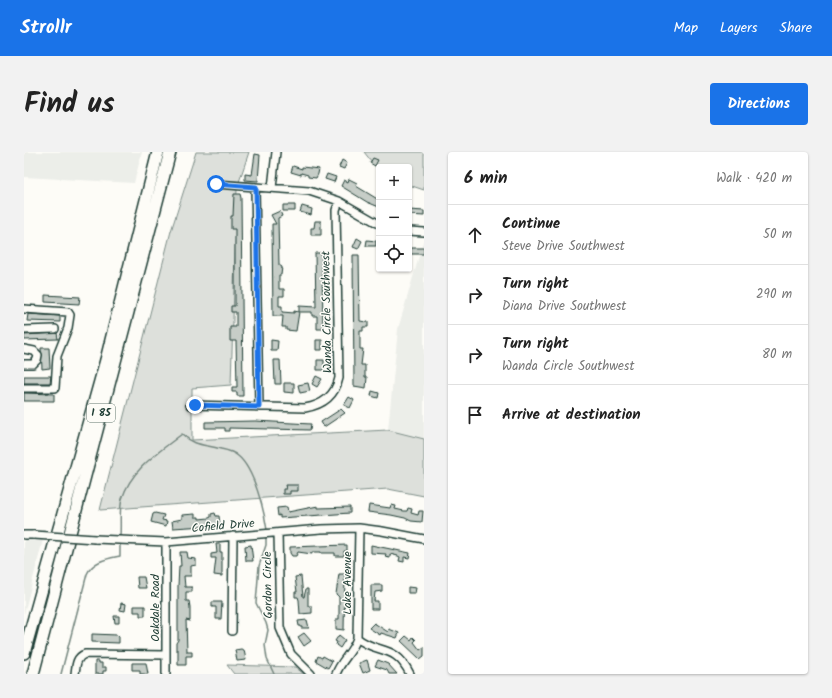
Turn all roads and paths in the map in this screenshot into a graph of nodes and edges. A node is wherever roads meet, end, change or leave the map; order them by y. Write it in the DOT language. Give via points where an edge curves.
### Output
graph roads {
  1 [pos="158,152"];
  2 [pos="170,152"];
  3 [pos="276,152"];
  4 [pos="216,184"];
  5 [pos="256,187"];
  6 [pos="272,188"];
  7 [pos="339,201"];
  8 [pos="376,222"];
  9 [pos="412,231"];
  10 [pos="424,232"];
  11 [pos="24,309"];
  12 [pos="55,329"];
  13 [pos="24,330"];
  14 [pos="24,349"];
  15 [pos="24,364"];
  16 [pos="24,388"];
  17 [pos="190,405"];
  18 [pos="259,407"];
  19 [pos="359,528"];
  20 [pos="278,532"];
  21 [pos="24,535"];
  22 [pos="233,536"];
  23 [pos="424,539"];
  24 [pos="166,542"];
  25 [pos="232,631"];
  26 [pos="357,638"];
  27 [pos="24,653"];
  28 [pos="166,655"];
  29 [pos="32,674"];
  30 [pos="75,674"];
  31 [pos="166,674"];
  32 [pos="311,674"];
  33 [pos="336,674"];
  34 [pos="410,674"];
  1 -- 27 [label="highway, I 85" via="104,368"];
  2 -- 29 [label="highway, I 85"];
  3 -- 6 [label="street"];
  4 -- 5 [label="street"];
  5 -- 6 [label="street"];
  5 -- 18 [label="street"];
  6 -- 7 [label="street" via="309,191"];
  7 -- 8 [label="street"];
  7 -- 18 [label="street, Wanda Circle Southwest" via="336,210 339,378 337,387 326,400 314,407"];
  9 -- 10 [label="street"];
  11 -- 16 [label="street" via="70,314 68,328 57,356 55,388"];
  12 -- 13 [label="street"];
  14 -- 15 [label="street" via="34,350 38,355 33,364"];
  17 -- 18 [label="street, Wanda Circle Southwest"];
  19 -- 20 [label="street, Cofield Drive"];
  19 -- 23 [label="street, Cofield Drive"];
  19 -- 26 [label="street, Lake Avenue"];
  20 -- 22 [label="street, Cofield Drive"];
  20 -- 32 [label="street, Gordon Circle" via="280,628 291,654"];
  21 -- 24 [label="street, Cofield Drive, bridge"];
  22 -- 24 [label="street, Cofield Drive"];
  22 -- 25 [label="street"];
  24 -- 28 [label="street, Oakdale Road"];
  26 -- 33 [label="street"];
  26 -- 34 [label="street" via="367,646 396,654"];
  28 -- 30 [label="street" via="80,655"];
  28 -- 31 [label="street, Oakdale Road"];
}
